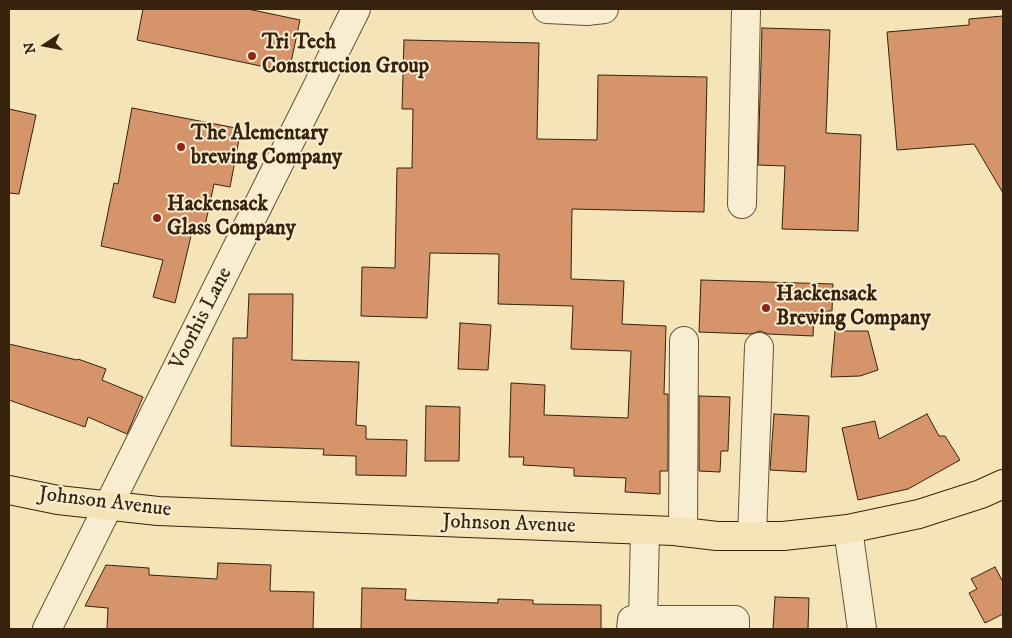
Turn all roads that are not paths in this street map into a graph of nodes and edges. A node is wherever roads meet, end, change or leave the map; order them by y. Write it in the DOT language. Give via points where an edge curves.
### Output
graph roads {
  1 [pos="356,9"];
  2 [pos="547,9"];
  3 [pos="604,9"];
  4 [pos="746,9"];
  5 [pos="742,204"];
  6 [pos="684,341"];
  7 [pos="759,347"];
  8 [pos="1003,484"];
  9 [pos="9,490"];
  10 [pos="109,505"];
  11 [pos="645,530"];
  12 [pos="848,530"];
  13 [pos="682,532"];
  14 [pos="752,536"];
  15 [pos="637,625"];
  16 [pos="47,629"];
  17 [pos="735,629"];
  18 [pos="862,629"];
  1 -- 10 [label="street, Voorhis Lane"];
  2 -- 3 [label="street"];
  4 -- 5 [label="street"];
  6 -- 13 [label="street"];
  7 -- 14 [label="street"];
  8 -- 12 [label="main road, Johnson Avenue" via="919,514"];
  9 -- 10 [label="main road, Johnson Avenue" via="58,500"];
  10 -- 11 [label="main road, Johnson Avenue" via="158,511"];
  10 -- 16 [label="street, Voorhis Lane"];
  11 -- 13 [label="main road, Johnson Avenue"];
  11 -- 15 [label="street"];
  12 -- 14 [label="main road, Johnson Avenue"];
  12 -- 18 [label="street"];
  13 -- 14 [label="main road, Johnson Avenue"];
  15 -- 17 [label="street" via="735,620"];
}
